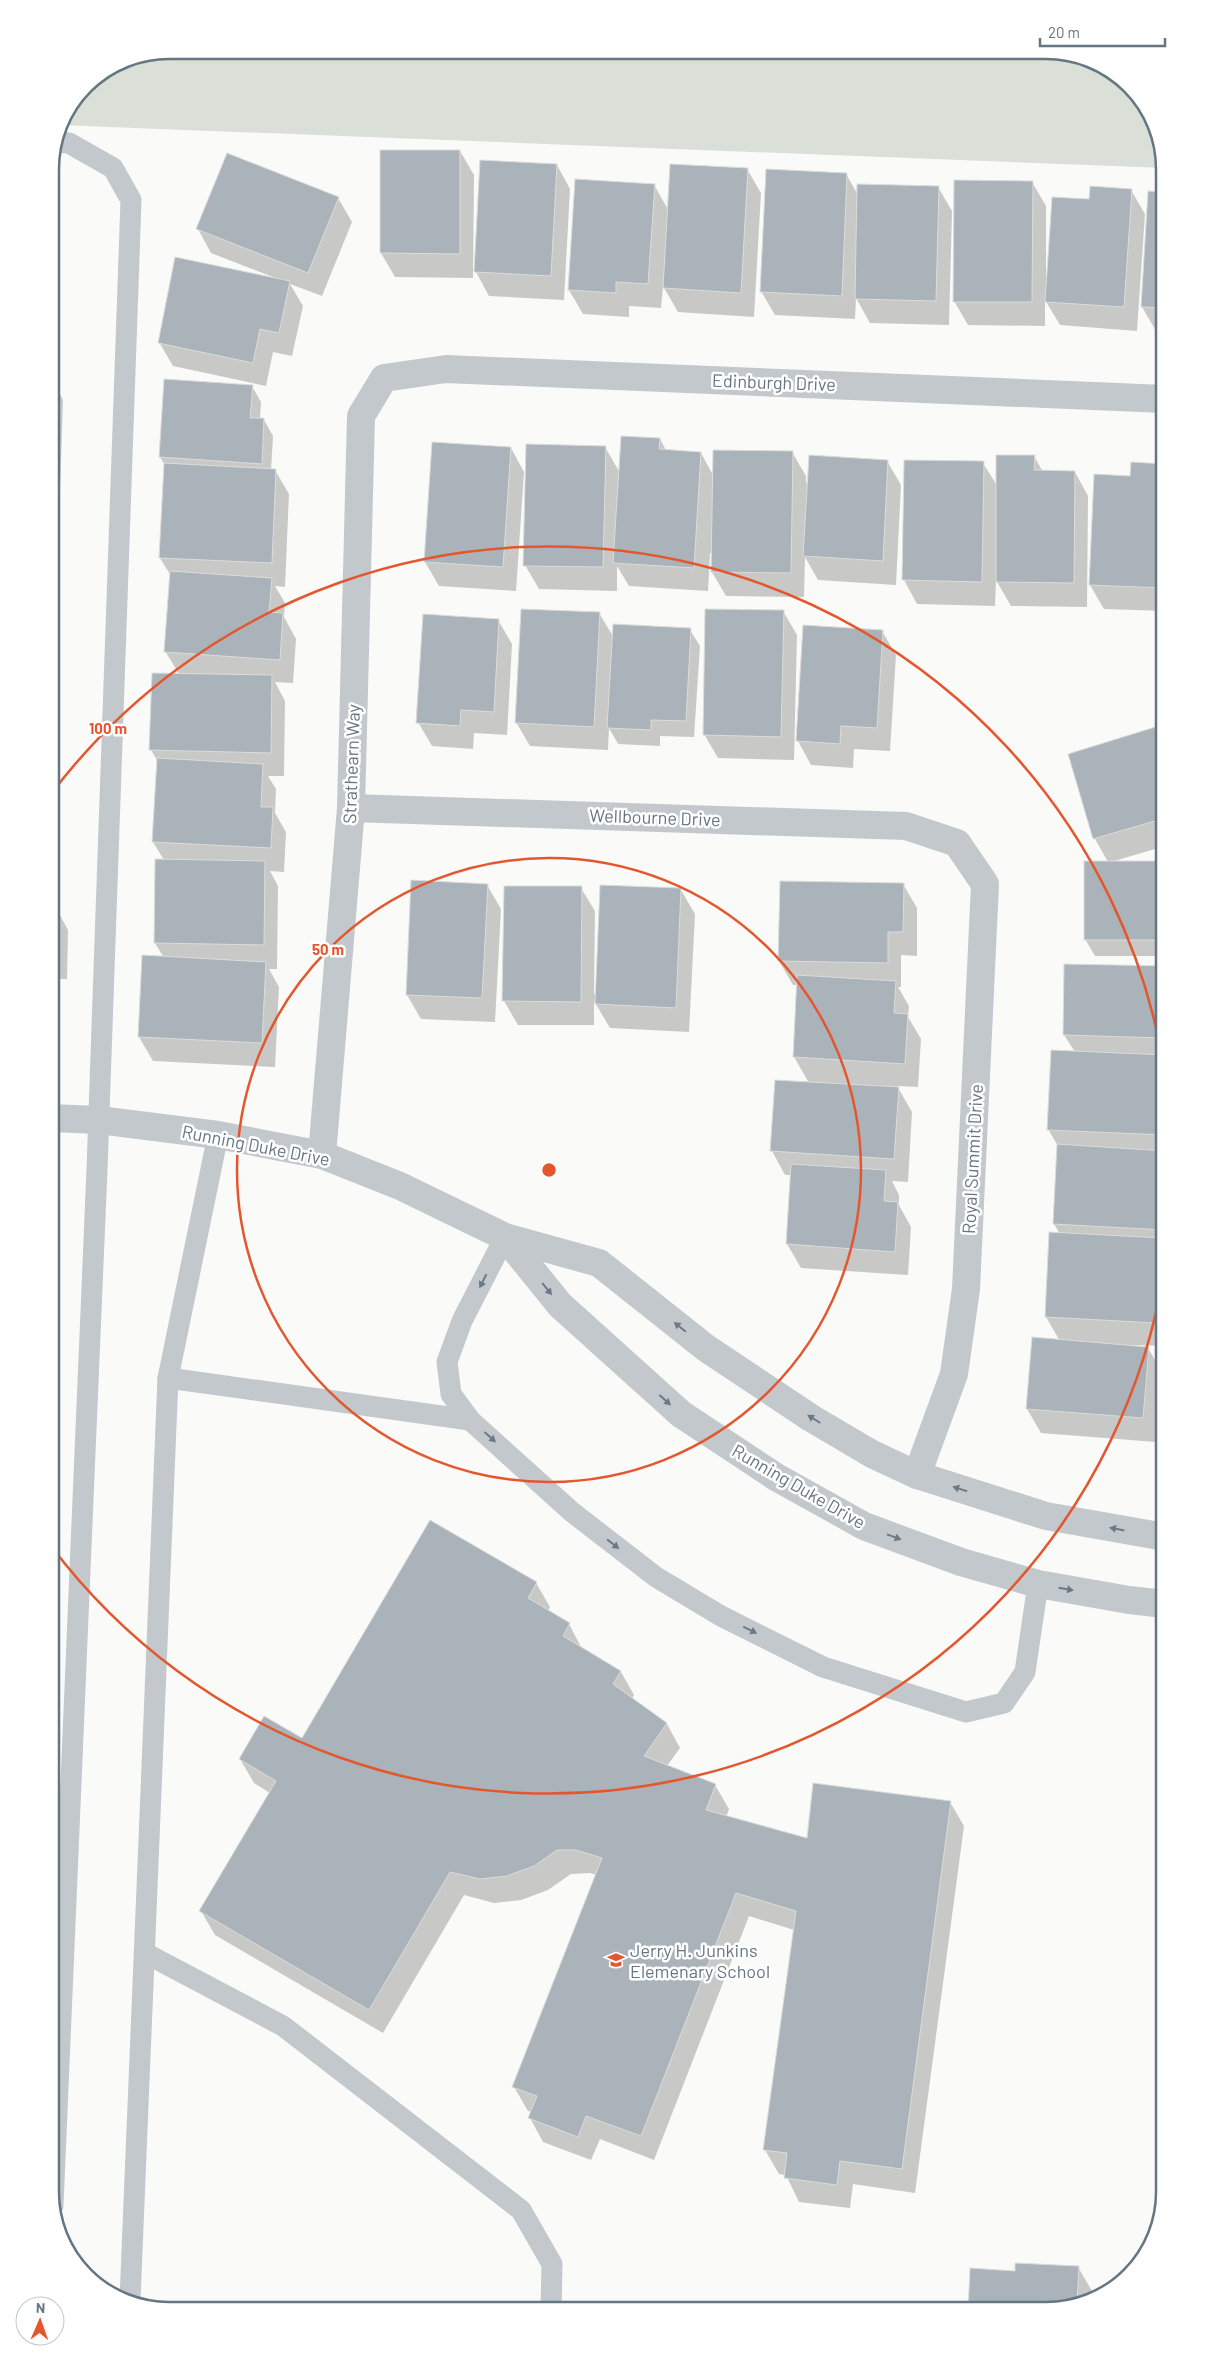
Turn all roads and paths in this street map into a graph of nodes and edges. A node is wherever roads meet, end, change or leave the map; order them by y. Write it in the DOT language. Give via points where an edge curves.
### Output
graph roads {
  1 [pos="62,143"];
  2 [pos="384,378"];
  3 [pos="1156,399"];
  4 [pos="350,808"];
  5 [pos="957,843"];
  6 [pos="59,1118"];
  7 [pos="99,1120"];
  8 [pos="218,1134"];
  9 [pos="322,1156"];
  10 [pos="505,1237"];
  11 [pos="168,1378"];
  12 [pos="470,1420"];
  13 [pos="917,1475"];
  14 [pos="1156,1535"];
  15 [pos="1038,1584"];
  16 [pos="1156,1603"];
  17 [pos="145,1953"];
  18 [pos="59,2064"];
  19 [pos="130,2295"];
  20 [pos="551,2302"];
  1 -- 7 [label="lane" via="113,168 131,200"];
  2 -- 3 [label="street, Edinburgh Drive" via="446,368"];
  2 -- 4 [label="street, Strathearn Way" via="361,416"];
  4 -- 5 [label="street, Wellbourne Drive" via="906,826"];
  4 -- 9 [label="street, Strathearn Way"];
  5 -- 13 [label="street, Royal Summit Drive" via="985,884 966,1289 954,1374"];
  6 -- 7 [label="street, Running Duke Drive"];
  7 -- 8 [label="street, Running Duke Drive"];
  7 -- 18 [label="lane"];
  8 -- 9 [label="street, Running Duke Drive"];
  8 -- 11 [label="lane"];
  9 -- 10 [label="street, Running Duke Drive" via="400,1186"];
  10 -- 12 [label="lane, one-way" via="462,1321 447,1362 451,1394"];
  13 -- 10 [label="street, Running Duke Drive, one-way" via="872,1454 818,1422 706,1348 599,1263"];
  10 -- 15 [label="street, Running Duke Drive, one-way" via="560,1305 681,1414 776,1477 864,1526 961,1562"];
  11 -- 12 [label="lane"];
  11 -- 17 [label="lane"];
  12 -- 15 [label="lane, one-way" via="572,1512 656,1577 721,1616 824,1667 966,1712 1004,1703 1025,1672"];
  14 -- 13 [label="street, Running Duke Drive, one-way" via="1046,1516"];
  15 -- 16 [label="street, Running Duke Drive, one-way"];
  17 -- 19 [label="lane"];
  17 -- 20 [label="lane" via="283,2026 521,2210 552,2264"];
}
